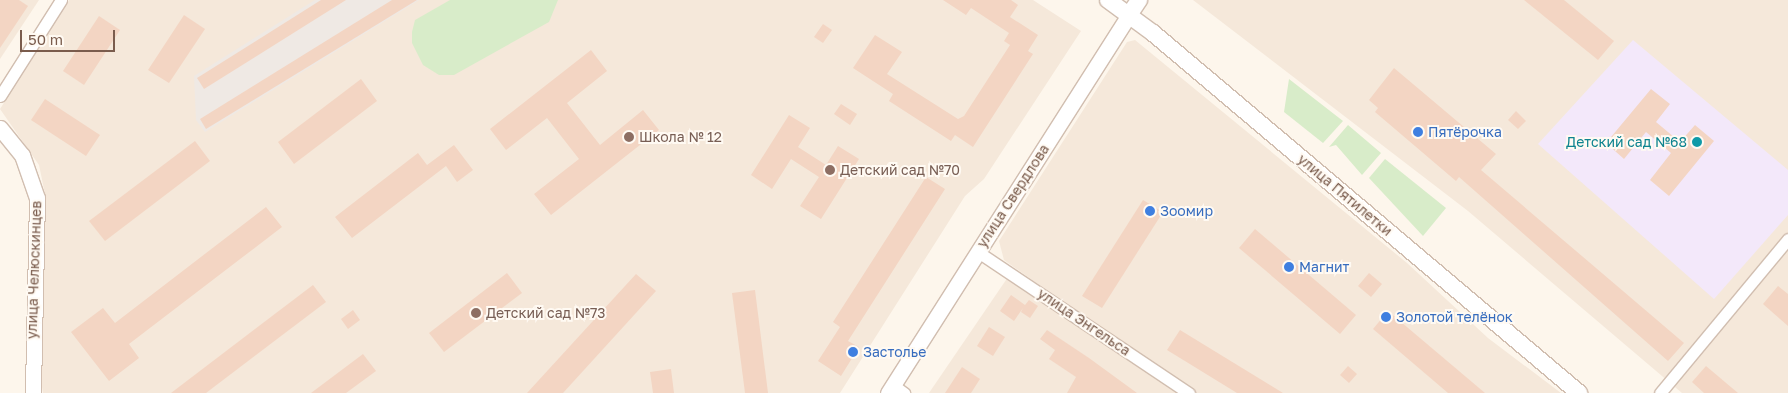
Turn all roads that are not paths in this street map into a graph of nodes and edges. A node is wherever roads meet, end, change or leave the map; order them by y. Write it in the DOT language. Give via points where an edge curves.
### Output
graph roads {
  1 [pos="61,0"];
  2 [pos="1108,0"];
  3 [pos="1139,0"];
  4 [pos="1129,15"];
  5 [pos="0,96"];
  6 [pos="0,128"];
  7 [pos="1788,239"];
  8 [pos="978,252"];
  9 [pos="895,390"];
  10 [pos="33,393"];
  11 [pos="1190,393"];
  12 [pos="1579,393"];
  13 [pos="1660,393"];
  1 -- 5 [label="street"];
  2 -- 4 [label="main road, улица Пятилетки"];
  3 -- 4 [label="main road, улица Свердлова"];
  4 -- 8 [label="street, улица Свердлова"];
  4 -- 12 [label="main road, улица Пятилетки"];
  6 -- 10 [label="street, улица Челюскинцев" via="22,155 37,198"];
  7 -- 13 [label="street"];
  8 -- 9 [label="street, улица Свердлова"];
  8 -- 11 [label="street, улица Энгельса"];
}
